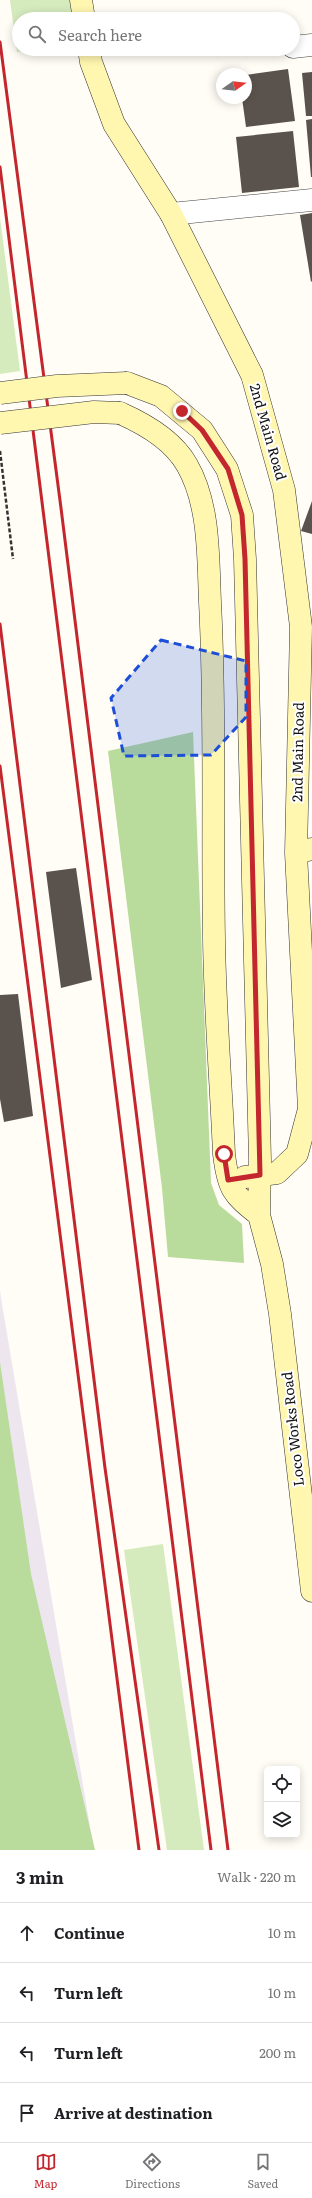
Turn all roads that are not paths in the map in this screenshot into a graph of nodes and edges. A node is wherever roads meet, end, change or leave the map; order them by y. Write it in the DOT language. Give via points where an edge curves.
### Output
graph roads {
  1 [pos="80,0"];
  2 [pos="83,12"];
  3 [pos="312,45"];
  4 [pos="300,47"];
  5 [pos="90,56"];
  6 [pos="312,200"];
  7 [pos="171,214"];
  8 [pos="0,393"];
  9 [pos="0,423"];
  10 [pos="307,626"];
  11 [pos="304,851"];
  12 [pos="260,1175"];
  13 [pos="228,1180"];
  14 [pos="259,1215"];
  15 [pos="312,1591"];
  1 -- 2 [label="main road"];
  3 -- 4 [label="street"];
  5 -- 7 [label="main road, 2nd Main Road" via="114,124"];
  6 -- 7 [label="street"];
  7 -- 10 [label="main road, 2nd Main Road" via="252,375 284,490"];
  8 -- 12 [label="main road, Loco Works Road, bridge" via="57,386 127,383 161,396 202,430 228,469 242,515 245,559"];
  9 -- 13 [label="main road, bridge" via="94,412 120,413 146,425 170,445 187,464 201,499 208,548 214,668 214,941 224,1154"];
  10 -- 11 [label="main road, 2nd Main Road"];
  11 -- 12 [label="main road, 2nd Main Road" via="309,1109 297,1154 277,1173"];
  12 -- 13 [label="main road, 2nd Main Road"];
  12 -- 14 [label="main road, Loco Works Road"];
  13 -- 14 [label="main road" via="240,1200"];
  14 -- 15 [label="main road, Loco Works Road" via="272,1264 280,1314"];
}
